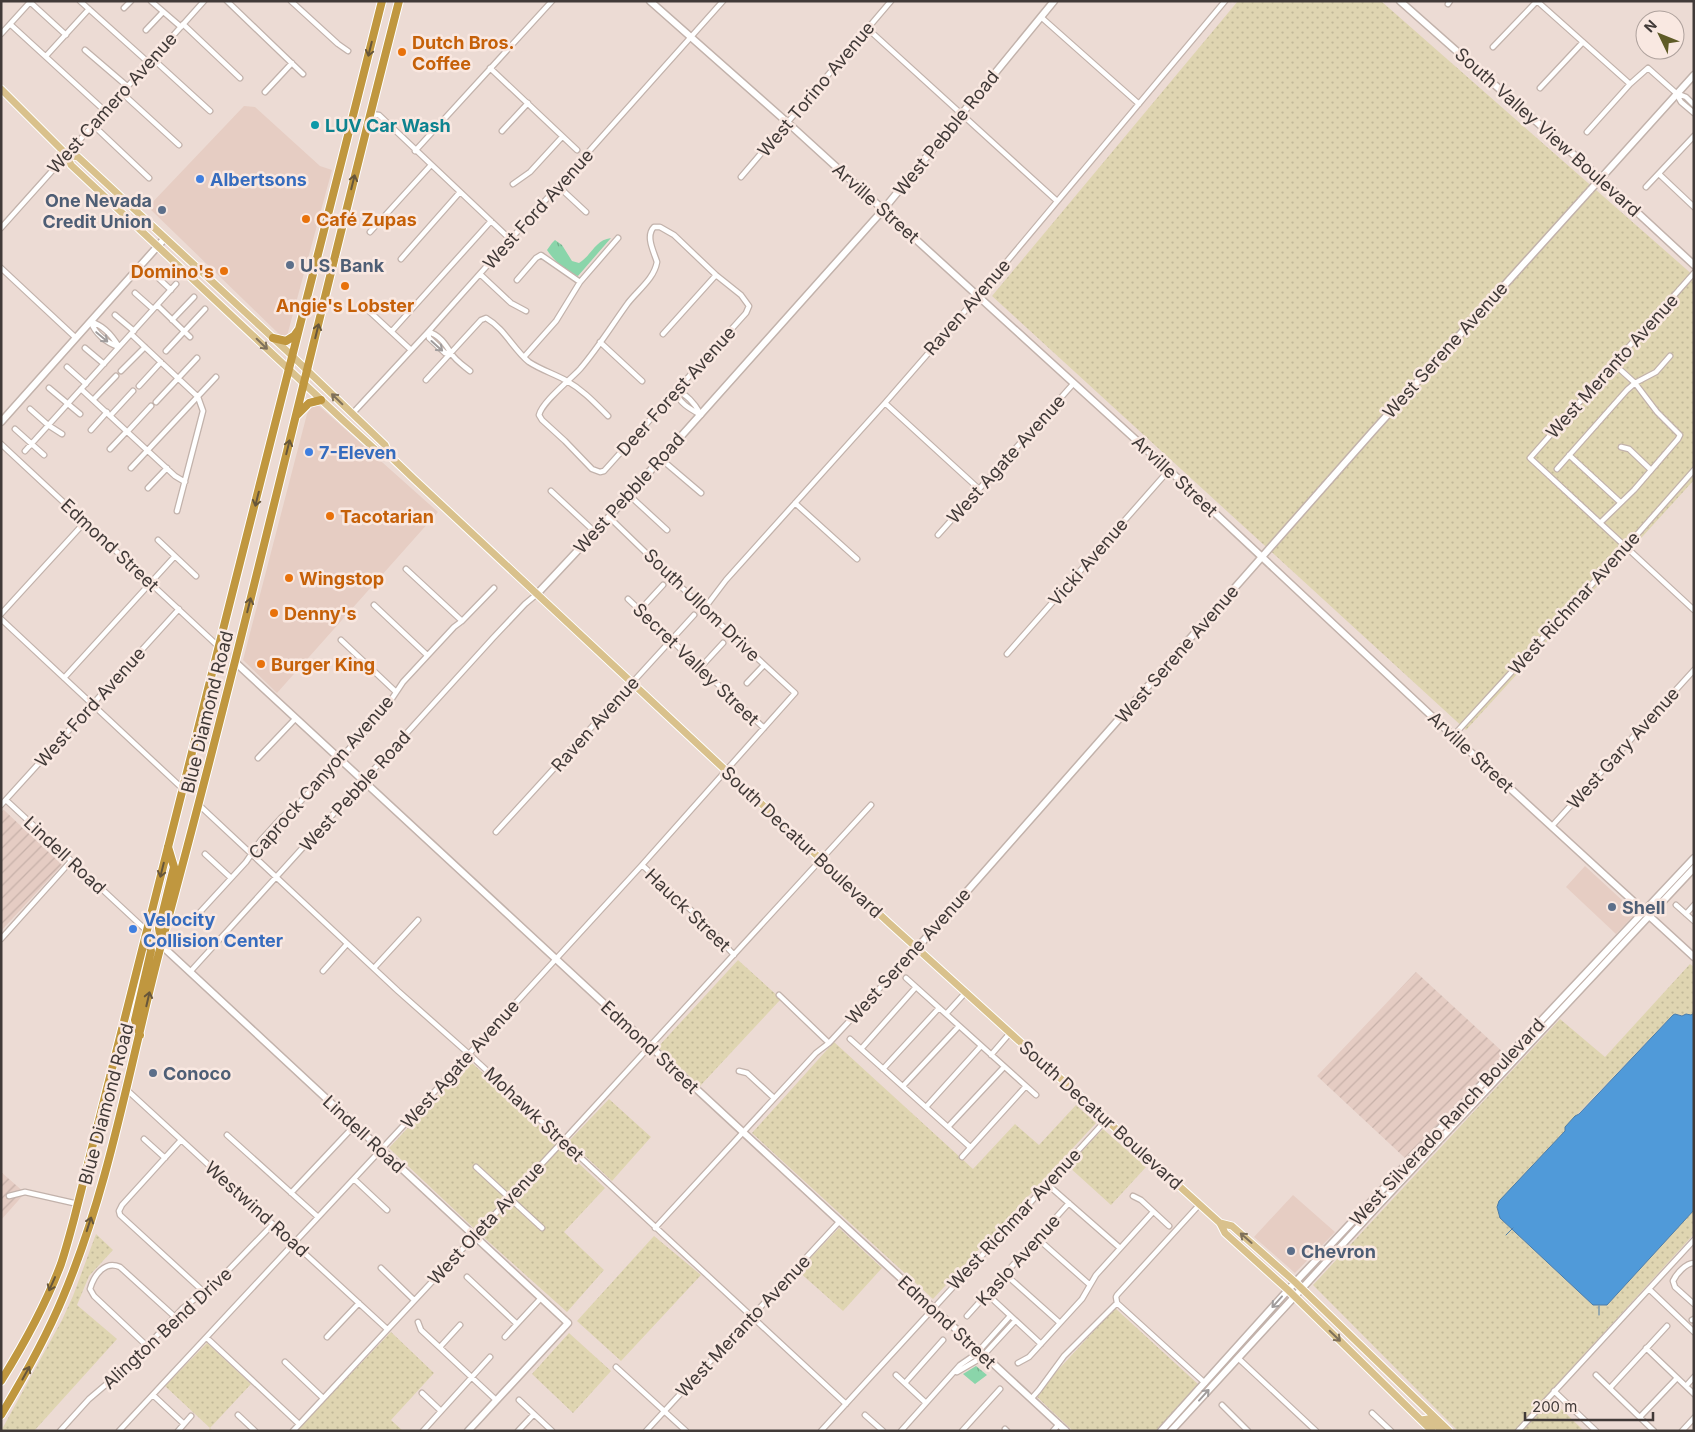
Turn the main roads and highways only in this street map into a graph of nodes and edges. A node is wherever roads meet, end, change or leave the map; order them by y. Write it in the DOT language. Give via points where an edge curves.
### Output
graph roads {
  1 [pos="382,1"];
  2 [pos="399,1"];
  3 [pos="1,89"];
  4 [pos="66,154"];
  5 [pos="300,328"];
  6 [pos="272,338"];
  7 [pos="293,357"];
  8 [pos="290,370"];
  9 [pos="307,371"];
  10 [pos="304,384"];
  11 [pos="321,400"];
  12 [pos="296,416"];
  13 [pos="389,455"];
  14 [pos="168,847"];
  15 [pos="147,931"];
  16 [pos="161,945"];
  17 [pos="140,1035"];
  18 [pos="1220,1223"];
  19 [pos="1,1381"];
  20 [pos="1,1415"];
  21 [pos="1421,1420"];
  22 [pos="1432,1431"];
  23 [pos="1443,1431"];
  24 [pos="1449,1431"];
  1 -- 5 [label="highway, Blue Diamond Road, one-way"];
  9 -- 2 [label="highway, Blue Diamond Road, one-way"];
  3 -- 4 [label="main road, South Decatur Boulevard"];
  4 -- 6 [label="main road, South Decatur Boulevard" via="78,157"];
  4 -- 8 [label="main road, South Decatur Boulevard, one-way" via="70,165"];
  5 -- 6 [label="highway" via="286,341"];
  5 -- 7 [label="highway, Blue Diamond Road"];
  6 -- 7 [label="main road, South Decatur Boulevard"];
  7 -- 8 [label="highway, Blue Diamond Road"];
  7 -- 9 [label="main road, South Decatur Boulevard"];
  8 -- 10 [label="main road, South Decatur Boulevard"];
  8 -- 14 [label="highway, Blue Diamond Road, one-way"];
  9 -- 10 [label="highway, Blue Diamond Road"];
  13 -- 9 [label="main road, South Decatur Boulevard, one-way" via="384,445"];
  10 -- 11 [label="main road, South Decatur Boulevard"];
  10 -- 12 [label="highway, Blue Diamond Road"];
  11 -- 12 [label="highway" via="309,403"];
  11 -- 13 [label="main road, South Decatur Boulevard" via="379,453"];
  16 -- 12 [label="highway, Blue Diamond Road, one-way"];
  13 -- 18 [label="main road, South Decatur Boulevard" via="821,860"];
  14 -- 15 [label="highway, Blue Diamond Road, one-way"];
  14 -- 16 [label="highway" via="174,866 159,928"];
  15 -- 17 [label="highway" via="151,951 134,1020"];
  15 -- 19 [label="highway, Blue Diamond Road, one-way" via="60,1264 27,1335"];
  17 -- 16 [label="highway, Blue Diamond Road, one-way"];
  20 -- 17 [label="highway, Blue Diamond Road, one-way" via="48,1330 76,1264 94,1211"];
  18 -- 21 [label="main road, South Decatur Boulevard, one-way" via="1226,1233"];
  24 -- 18 [label="main road, South Decatur Boulevard, one-way" via="1302,1288 1232,1226"];
  21 -- 22 [label="main road, South Decatur Boulevard"];
  21 -- 23 [label="main road" via="1428,1419"];
}
